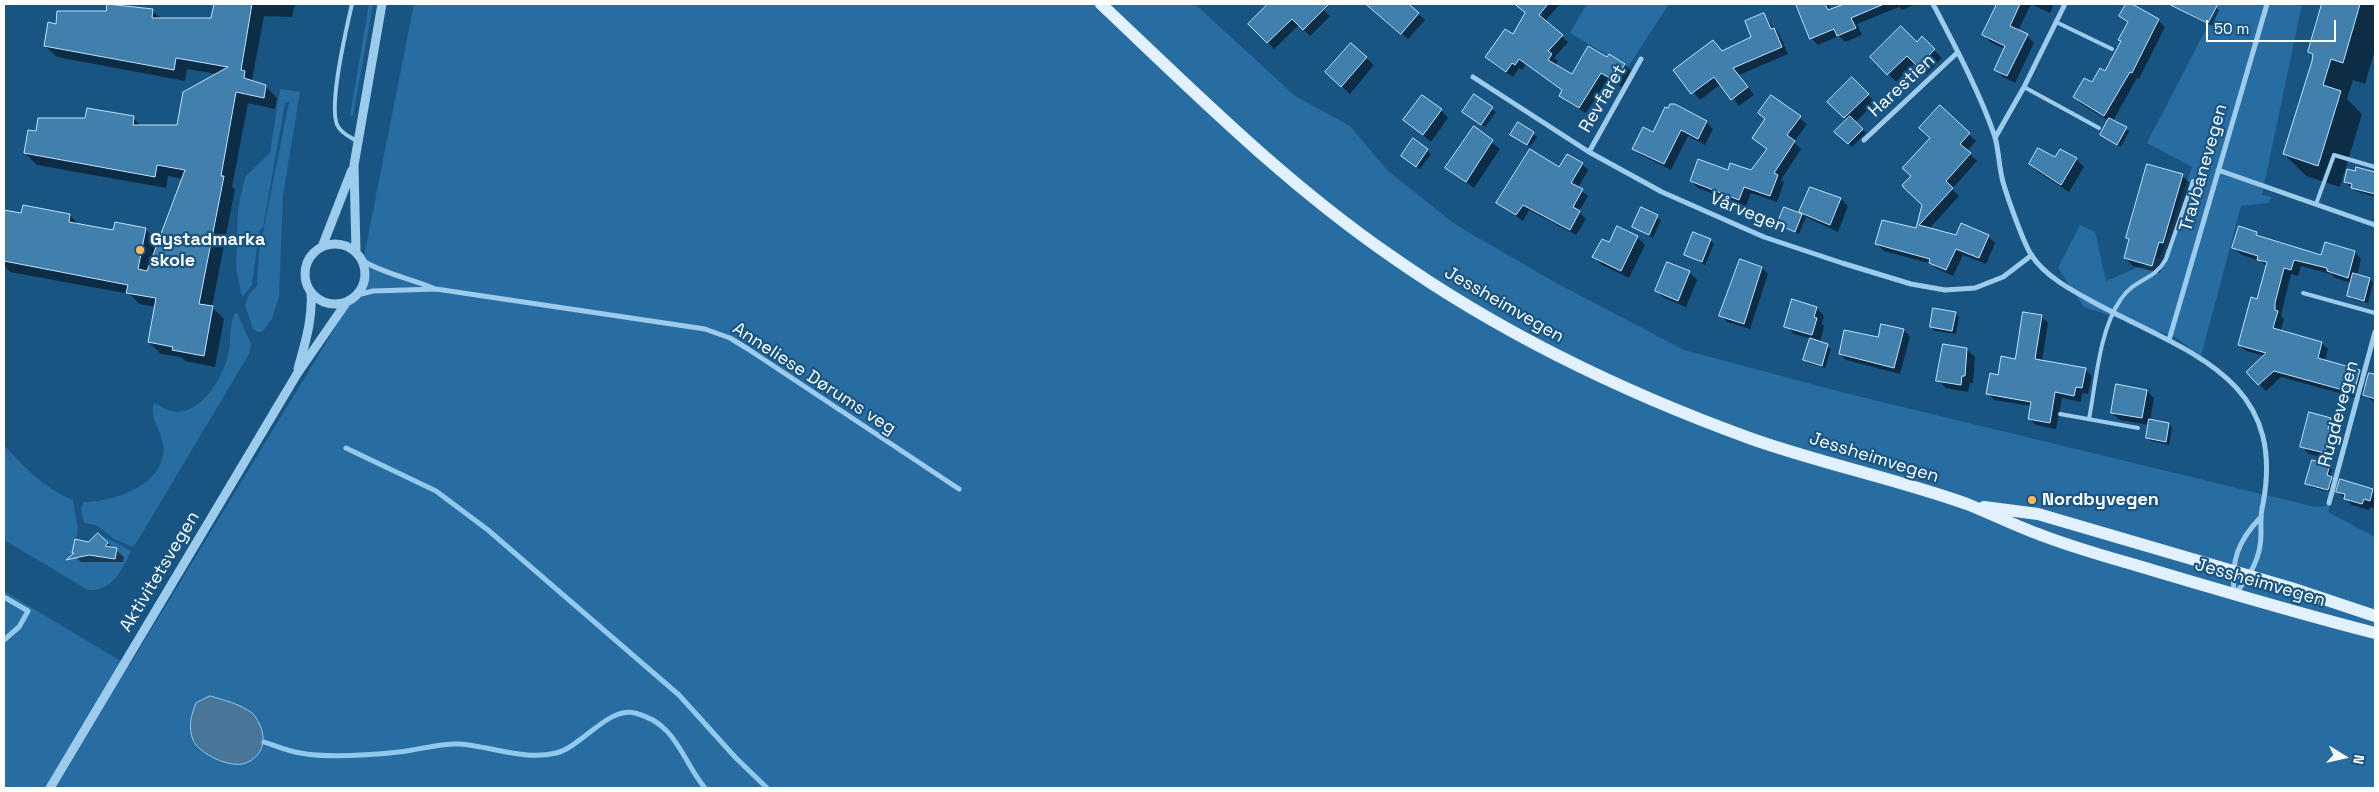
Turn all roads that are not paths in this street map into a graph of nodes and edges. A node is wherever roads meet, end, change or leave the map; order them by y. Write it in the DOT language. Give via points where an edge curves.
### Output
graph roads {
  1 [pos="352,4"];
  2 [pos="382,4"];
  3 [pos="1101,4"];
  4 [pos="1934,4"];
  5 [pos="2065,4"];
  6 [pos="2267,4"];
  7 [pos="2056,22"];
  8 [pos="2112,49"];
  9 [pos="1958,52"];
  10 [pos="1641,59"];
  11 [pos="1473,77"];
  12 [pos="2024,87"];
  13 [pos="2099,128"];
  14 [pos="1995,138"];
  15 [pos="1864,140"];
  16 [pos="358,142"];
  17 [pos="1589,152"];
  18 [pos="354,165"];
  19 [pos="2375,167"];
  20 [pos="2218,170"];
  21 [pos="2193,181"];
  22 [pos="2316,204"];
  23 [pos="2375,225"];
  24 [pos="322,246"];
  25 [pos="356,252"];
  26 [pos="2032,256"];
  27 [pos="363,261"];
  28 [pos="436,289"];
  29 [pos="311,292"];
  30 [pos="2303,293"];
  31 [pos="358,295"];
  32 [pos="346,303"];
  33 [pos="2113,313"];
  34 [pos="2375,313"];
  35 [pos="2375,332"];
  36 [pos="2169,340"];
  37 [pos="297,374"];
  38 [pos="2060,414"];
  39 [pos="2089,419"];
  40 [pos="2138,428"];
  41 [pos="959,490"];
  42 [pos="2329,503"];
  43 [pos="1967,504"];
  44 [pos="2260,518"];
  45 [pos="2232,571"];
  46 [pos="2250,576"];
  47 [pos="2235,595"];
  48 [pos="2375,616"];
  49 [pos="2375,632"];
  50 [pos="50,788"];
  1 -- 16 [label="lane" via="334,118 339,128"];
  2 -- 16 [label="street"];
  3 -- 43 [label="main road, Jessheimvegen" via="1302,190 1393,258 1497,324 1576,365 1689,415 1755,440"];
  4 -- 9 [label="street"];
  5 -- 7 [label="street"];
  6 -- 20 [label="street, Travbanevegen"];
  7 -- 8 [label="lane"];
  7 -- 12 [label="street"];
  9 -- 14 [label="street"];
  9 -- 15 [label="street, Harestien"];
  10 -- 17 [label="street, Revfaret"];
  11 -- 17 [label="street, Vårvegen"];
  12 -- 13 [label="lane"];
  12 -- 14 [label="street"];
  14 -- 26 [label="street" via="2003,182"];
  16 -- 18 [label="street"];
  17 -- 26 [label="street, Vårvegen" via="1662,192 1764,237 1911,284 1945,290 1975,288 2003,277"];
  18 -- 24 [label="street"];
  18 -- 25 [label="street"];
  19 -- 22 [label="lane" via="2334,155"];
  20 -- 22 [label="street"];
  20 -- 36 [label="street, Travbanevegen"];
  21 -- 33 [label="lane" via="2160,270 2138,281"];
  22 -- 23 [label="street"];
  24 -- 25 [label="street" via="340,244"];
  24 -- 29 [label="street" via="312,254 305,268"];
  25 -- 27 [label="street"];
  26 -- 33 [label="street" via="2056,280"];
  27 -- 28 [label="street, Anneliese Dørums veg" via="390,275"];
  27 -- 31 [label="street" via="365,279"];
  28 -- 31 [label="street, Anneliese Dørums veg" via="373,291"];
  28 -- 41 [label="street, Anneliese Dørums veg" via="690,325 715,332 748,349"];
  29 -- 32 [label="street" via="327,304"];
  29 -- 37 [label="street, Aktivitetsvegen" via="310,325"];
  30 -- 34 [label="lane"];
  31 -- 32 [label="street"];
  32 -- 37 [label="street, Aktivitetsvegen"];
  33 -- 36 [label="street"];
  33 -- 39 [label="lane" via="2106,330"];
  35 -- 42 [label="street, Rugdevegen"];
  36 -- 44 [label="street" via="2232,382 2252,410 2261,428 2267,456 2268,472"];
  37 -- 50 [label="street, Aktivitetsvegen"];
  38 -- 39 [label="lane"];
  39 -- 40 [label="lane"];
  43 -- 45 [label="main road, Jessheimvegen" via="2038,514"];
  43 -- 47 [label="main road, Jessheimvegen" via="2041,536"];
  44 -- 45 [label="street" via="2247,531"];
  44 -- 46 [label="street" via="2260,548"];
  45 -- 46 [label="main road, Jessheimvegen"];
  45 -- 47 [label="street"];
  46 -- 47 [label="street"];
  46 -- 48 [label="main road, Jessheimvegen"];
  47 -- 49 [label="main road, Jessheimvegen"];
}
